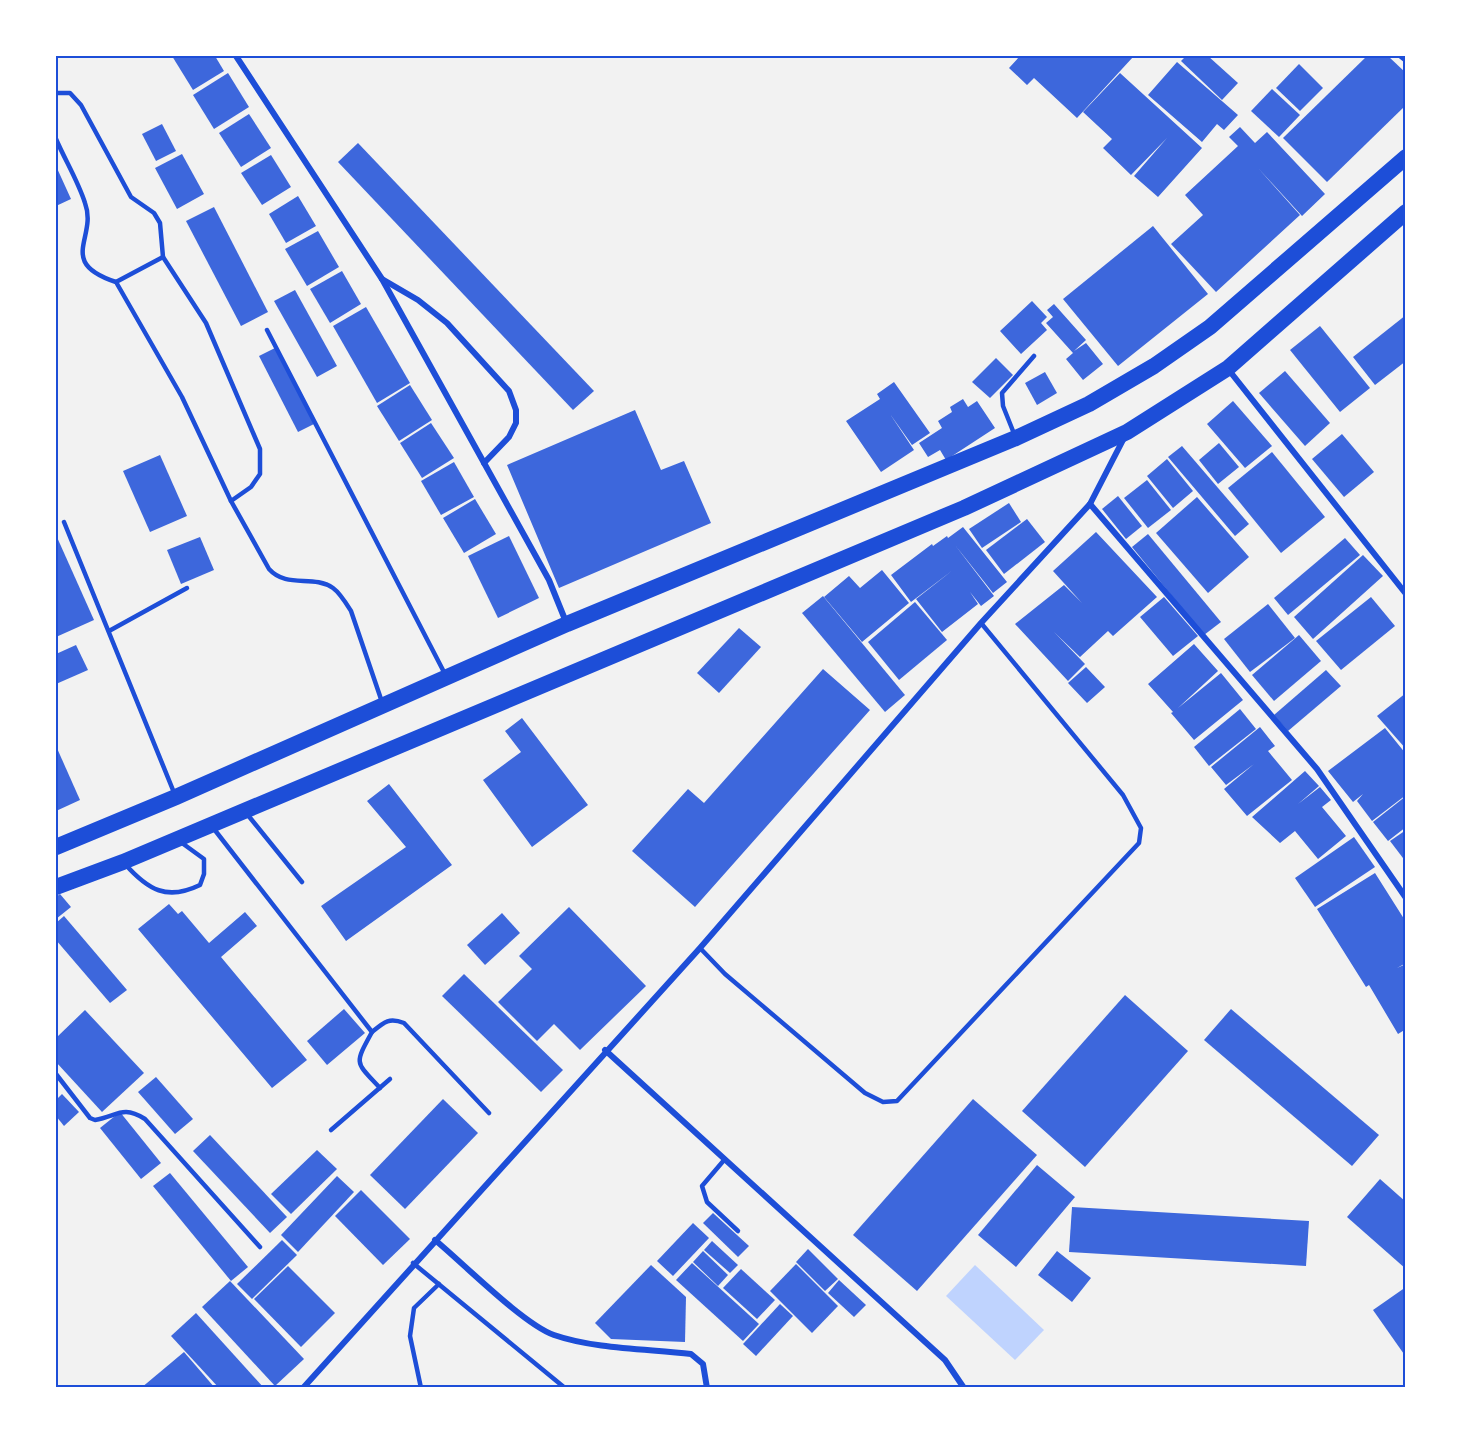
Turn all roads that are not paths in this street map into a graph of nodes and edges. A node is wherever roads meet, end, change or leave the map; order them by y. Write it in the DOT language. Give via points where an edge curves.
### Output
graph roads {
  1 [pos="236,56"];
  2 [pos="1401,56"];
  3 [pos="1406,60"];
  4 [pos="56,93"];
  5 [pos="56,139"];
  6 [pos="1406,157"];
  7 [pos="1406,212"];
  8 [pos="163,257"];
  9 [pos="382,279"];
  10 [pos="116,282"];
  11 [pos="267,330"];
  12 [pos="1034,356"];
  13 [pos="1228,368"];
  14 [pos="1127,432"];
  15 [pos="1016,438"];
  16 [pos="484,463"];
  17 [pos="231,501"];
  18 [pos="1090,504"];
  19 [pos="64,522"];
  20 [pos="187,588"];
  21 [pos="1406,594"];
  22 [pos="981,623"];
  23 [pos="567,624"];
  24 [pos="109,631"];
  25 [pos="446,677"];
  26 [pos="383,705"];
  27 [pos="176,797"];
  28 [pos="243,809"];
  29 [pos="210,825"];
  30 [pos="177,839"];
  31 [pos="56,847"];
  32 [pos="123,862"];
  33 [pos="302,882"];
  34 [pos="56,887"];
  35 [pos="1406,898"];
  36 [pos="700,948"];
  37 [pos="372,1032"];
  38 [pos="606,1050"];
  39 [pos="56,1074"];
  40 [pos="390,1079"];
  41 [pos="380,1088"];
  42 [pos="489,1113"];
  43 [pos="331,1130"];
  44 [pos="725,1159"];
  45 [pos="738,1230"];
  46 [pos="435,1239"];
  47 [pos="260,1247"];
  48 [pos="413,1263"];
  49 [pos="439,1284"];
  50 [pos="303,1388"];
  51 [pos="421,1388"];
  52 [pos="565,1388"];
  53 [pos="707,1388"];
  54 [pos="964,1388"];
  1 -- 9 [label="street"];
  2 -- 3 [label="street"];
  4 -- 8 [label="lane" via="70,93 81,105 131,197 154,213 162,232"];
  5 -- 10 [label="lane" via="86,203 89,217 82,254 99,277"];
  6 -- 15 [label="highway" via="1210,327 1089,404"];
  7 -- 13 [label="highway"];
  8 -- 10 [label="lane"];
  8 -- 17 [label="lane" via="206,323 260,449 260,474 251,487"];
  9 -- 16 [label="street"];
  9 -- 16 [label="street" via="447,323 509,391 516,423 509,437"];
  10 -- 17 [label="lane" via="182,396"];
  11 -- 25 [label="lane"];
  12 -- 15 [label="lane" via="1002,393"];
  13 -- 14 [label="highway"];
  13 -- 21 [label="street"];
  14 -- 18 [label="street"];
  14 -- 28 [label="highway" via="964,508"];
  15 -- 23 [label="highway"];
  16 -- 23 [label="street" via="549,580"];
  17 -- 26 [label="lane" via="275,576 332,587 343,599 351,611"];
  18 -- 22 [label="street"];
  18 -- 35 [label="street" via="1317,769"];
  19 -- 24 [label="lane"];
  20 -- 24 [label="lane"];
  22 -- 36 [label="street"];
  22 -- 36 [label="lane" via="1123,795 1142,828 1139,843 897,1101 882,1102 865,1093 725,974"];
  23 -- 25 [label="highway"];
  24 -- 27 [label="lane"];
  25 -- 26 [label="highway"];
  26 -- 27 [label="highway"];
  27 -- 31 [label="highway"];
  28 -- 29 [label="highway"];
  28 -- 33 [label="lane"];
  29 -- 30 [label="highway"];
  29 -- 37 [label="lane"];
  30 -- 32 [label="highway"];
  30 -- 32 [label="lane" via="204,859 200,885 184,893 166,893 142,883"];
  32 -- 34 [label="highway"];
  36 -- 38 [label="street"];
  37 -- 41 [label="lane" via="359,1056 359,1065"];
  37 -- 42 [label="lane" via="386,1020 404,1023"];
  38 -- 44 [label="street"];
  38 -- 46 [label="street"];
  39 -- 47 [label="lane" via="90,1118 132,1112 145,1119"];
  40 -- 41 [label="lane"];
  41 -- 43 [label="lane"];
  44 -- 45 [label="lane" via="702,1186 707,1202"];
  44 -- 54 [label="street" via="945,1360"];
  46 -- 48 [label="street"];
  46 -- 53 [label="street" via="530,1322 552,1335 691,1354 703,1364"];
  48 -- 49 [label="lane"];
  48 -- 50 [label="street"];
  49 -- 51 [label="lane" via="414,1308 410,1336"];
  49 -- 52 [label="lane"];
}
